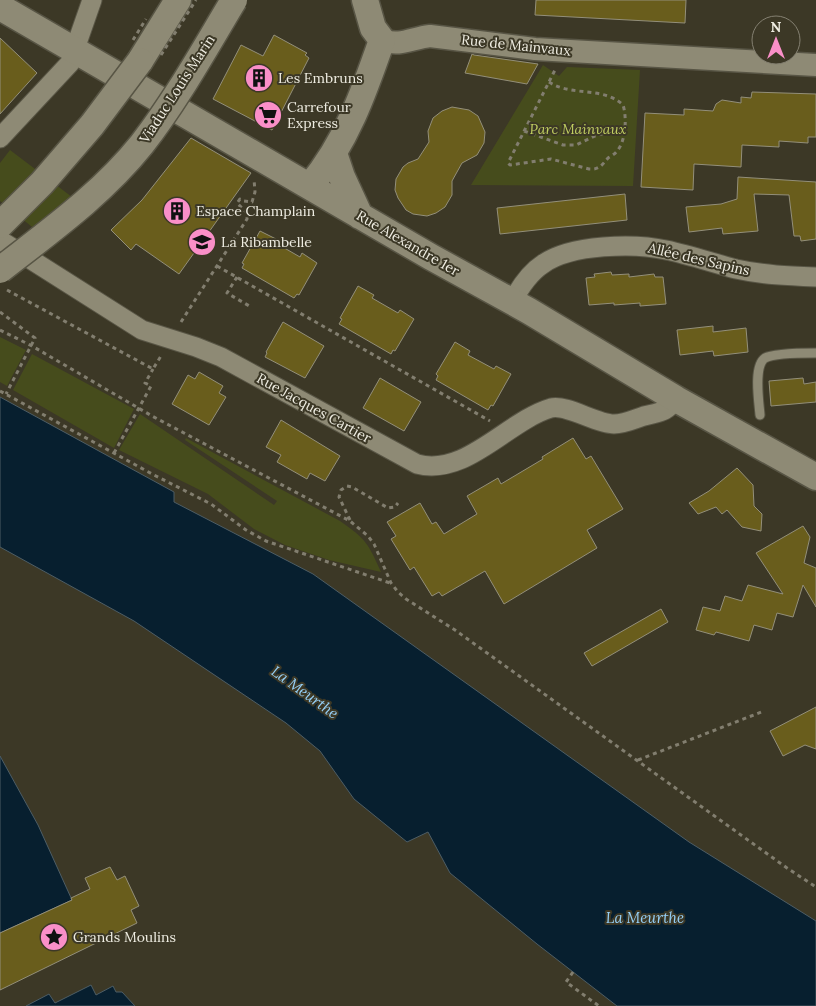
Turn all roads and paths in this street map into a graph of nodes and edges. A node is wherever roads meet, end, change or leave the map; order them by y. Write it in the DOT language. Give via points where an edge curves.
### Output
graph roads {
  1 [pos="92,0"];
  2 [pos="178,0"];
  3 [pos="234,0"];
  4 [pos="365,0"];
  5 [pos="0,7"];
  6 [pos="382,40"];
  7 [pos="74,50"];
  8 [pos="556,65"];
  9 [pos="816,65"];
  10 [pos="550,82"];
  11 [pos="524,131"];
  12 [pos="624,131"];
  13 [pos="0,138"];
  14 [pos="334,153"];
  15 [pos="263,159"];
  16 [pos="310,186"];
  17 [pos="360,216"];
  18 [pos="0,225"];
  19 [pos="0,240"];
  20 [pos="217,266"];
  21 [pos="0,270"];
  22 [pos="236,277"];
  23 [pos="816,277"];
  24 [pos="0,286"];
  25 [pos="512,302"];
  26 [pos="251,307"];
  27 [pos="0,312"];
  28 [pos="0,330"];
  29 [pos="170,339"];
  30 [pos="32,346"];
  31 [pos="816,353"];
  32 [pos="154,369"];
  33 [pos="0,391"];
  34 [pos="666,393"];
  35 [pos="6,394"];
  36 [pos="139,408"];
  37 [pos="760,415"];
  38 [pos="508,432"];
  39 [pos="114,453"];
  40 [pos="816,477"];
  41 [pos="398,503"];
  42 [pos="350,520"];
  43 [pos="391,583"];
  44 [pos="764,710"];
  45 [pos="638,760"];
  46 [pos="816,887"];
  47 [pos="573,972"];
  48 [pos="599,1006"];
  1 -- 7 [label="street"];
  2 -- 18 [label="main road, bridge" via="140,60 92,125"];
  3 -- 21 [label="main road, Viaduc Louis Marin, bridge" via="169,106 141,144 76,211"];
  4 -- 6 [label="main road" via="373,28"];
  5 -- 7 [label="main road, Rue Alexandre 1er"];
  6 -- 9 [label="street, Rue de Mainvaux" via="399,44 430,36 535,49"];
  6 -- 14 [label="main road" via="347,130"];
  7 -- 13 [label="street" via="70,63"];
  7 -- 15 [label="main road, Rue Alexandre 1er"];
  8 -- 10 [label="path"];
  10 -- 11 [label="path"];
  10 -- 12 [label="path" via="562,89 609,95 618,100 624,109"];
  11 -- 12 [label="path" via="563,145 576,145 594,136"];
  11 -- 12 [label="path" via="508,160 510,165 551,159 595,170 618,150"];
  14 -- 16 [label="main road"];
  14 -- 17 [label="main road"];
  15 -- 16 [label="main road, Rue Alexandre 1er"];
  15 -- 20 [label="path" via="253,174 255,192 252,202 240,199 237,203 247,213 247,220"];
  16 -- 17 [label="main road, Rue Alexandre 1er"];
  17 -- 25 [label="main road, Rue Alexandre 1er"];
  19 -- 29 [label="street, Rue Jacques Cartier" via="142,330"];
  20 -- 22 [label="path"];
  20 -- 29 [label="path"];
  22 -- 26 [label="path" via="227,293"];
  22 -- 38 [label="path"];
  23 -- 25 [label="street, Allée des Sapins" via="757,273 668,250 620,245 558,256 546,262 522,285"];
  24 -- 32 [label="path"];
  25 -- 34 [label="main road, Rue Alexandre 1er"];
  27 -- 30 [label="path" via="35,338"];
  28 -- 30 [label="path"];
  29 -- 32 [label="path"];
  29 -- 38 [label="street, Rue Jacques Cartier" via="221,357 417,464 443,466 458,461"];
  30 -- 35 [label="path"];
  30 -- 36 [label="path"];
  31 -- 37 [label="lane" via="765,358 760,364 757,393"];
  32 -- 36 [label="path" via="146,383 151,386"];
  33 -- 35 [label="path"];
  34 -- 38 [label="street, Rue Jacques Cartier" via="667,410 615,424 554,408"];
  34 -- 40 [label="main road, Rue Alexandre 1er"];
  35 -- 39 [label="path"];
  36 -- 39 [label="path"];
  36 -- 42 [label="path"];
  39 -- 43 [label="path" via="211,504 266,541"];
  41 -- 42 [label="path" via="388,508 347,486 341,490 340,497"];
  42 -- 43 [label="path" via="374,544"];
  43 -- 45 [label="path" via="406,599"];
  44 -- 45 [label="path"];
  45 -- 46 [label="path"];
  47 -- 48 [label="path" via="566,982"];
}
